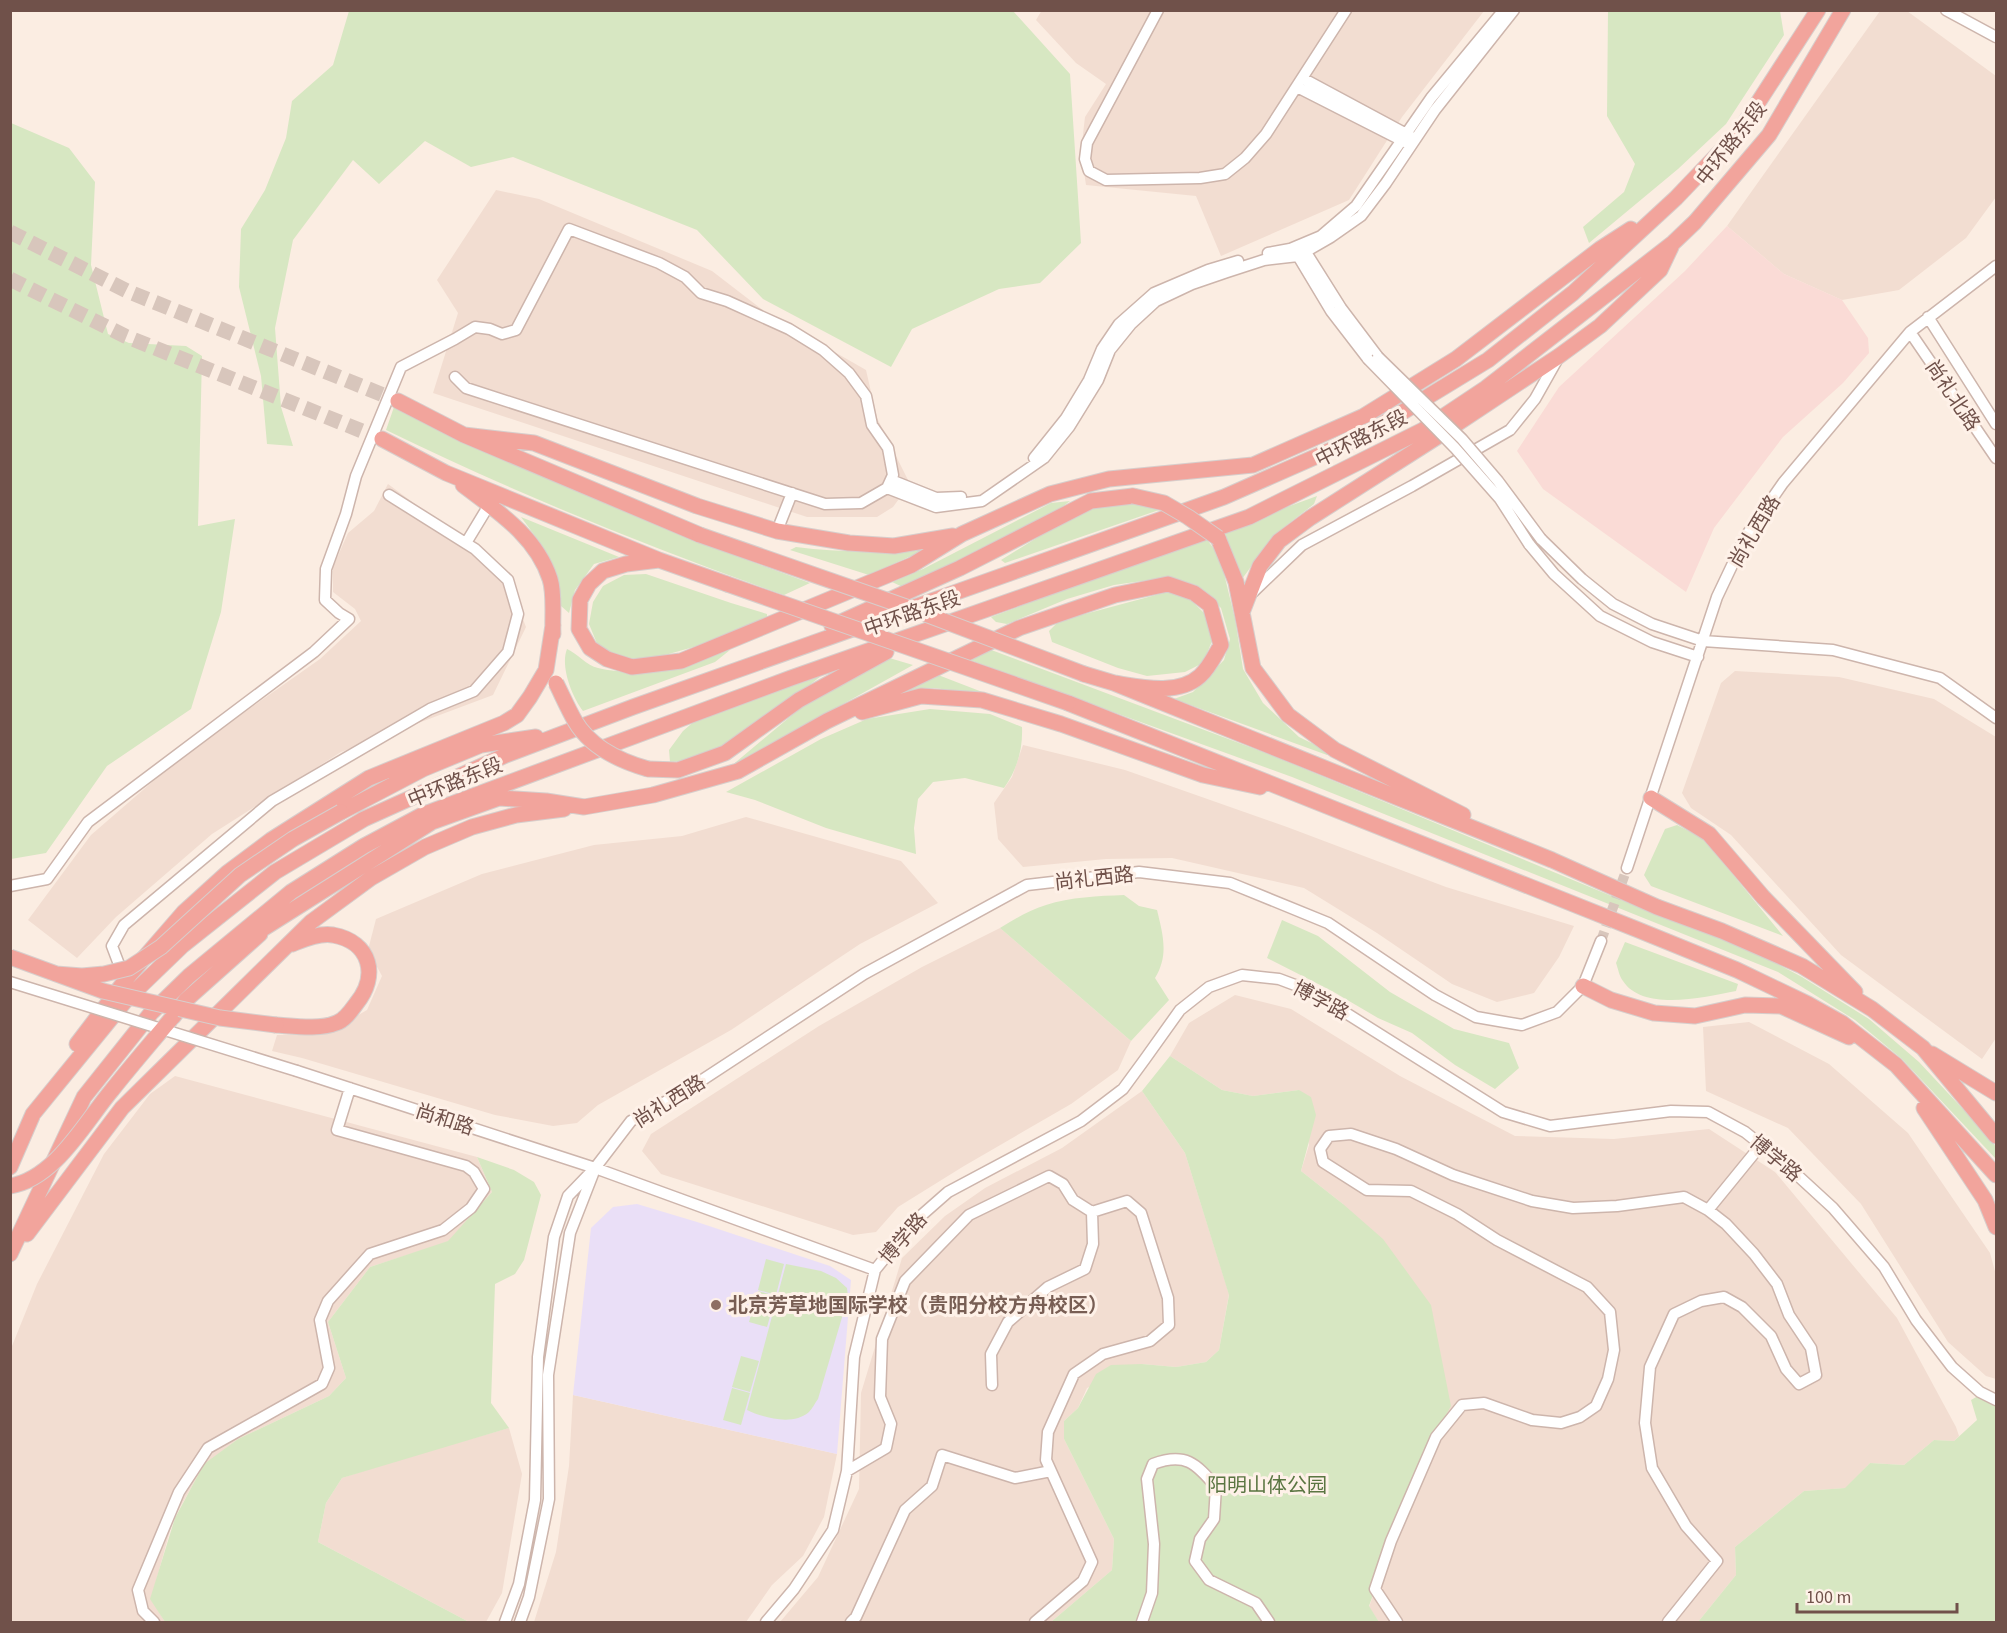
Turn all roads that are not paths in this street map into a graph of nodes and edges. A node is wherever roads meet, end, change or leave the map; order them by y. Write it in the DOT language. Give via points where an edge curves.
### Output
graph roads {
  1 [pos="1158,10"];
  2 [pos="1346,10"];
  3 [pos="1504,10"];
  4 [pos="1514,10"];
  5 [pos="1818,10"];
  6 [pos="1843,10"];
  7 [pos="1946,10"];
  8 [pos="1996,37"];
  9 [pos="1300,82"];
  10 [pos="1409,140"];
  11 [pos="1671,202"];
  12 [pos="1673,243"];
  13 [pos="1299,250"];
  14 [pos="1996,266"];
  15 [pos="1928,317"];
  16 [pos="1910,332"];
  17 [pos="1559,356"];
  18 [pos="1373,358"];
  19 [pos="455,377"];
  20 [pos="398,401"];
  21 [pos="1996,424"];
  22 [pos="464,435"];
  23 [pos="382,439"];
  24 [pos="1996,458"];
  25 [pos="446,473"];
  26 [pos="889,484"];
  27 [pos="792,493"];
  28 [pos="389,495"];
  29 [pos="489,505"];
  30 [pos="777,531"];
  31 [pos="962,534"];
  32 [pos="466,543"];
  33 [pos="659,560"];
  34 [pos="1244,605"];
  35 [pos="553,625"];
  36 [pos="915,634"];
  37 [pos="1703,640"];
  38 [pos="1698,657"];
  39 [pos="717,678"];
  40 [pos="1114,683"];
  41 [pos="1996,718"];
  42 [pos="827,721"];
  43 [pos="563,733"];
  44 [pos="1299,794"];
  45 [pos="1651,798"];
  46 [pos="584,807"];
  47 [pos="1552,860"];
  48 [pos="1627,868"];
  49 [pos="10,886"];
  50 [pos="282,915"];
  51 [pos="1601,942"];
  52 [pos="284,948"];
  53 [pos="10,957"];
  54 [pos="56,974"];
  55 [pos="189,976"];
  56 [pos="127,978"];
  57 [pos="10,982"];
  58 [pos="1583,986"];
  59 [pos="1872,1009"];
  60 [pos="1873,1048"];
  61 [pos="1923,1048"];
  62 [pos="1896,1065"];
  63 [pos="350,1088"];
  64 [pos="1996,1093"];
  65 [pos="33,1114"];
  66 [pos="1996,1136"];
  67 [pos="1761,1145"];
  68 [pos="10,1167"];
  69 [pos="595,1168"];
  70 [pos="1996,1175"];
  71 [pos="10,1186"];
  72 [pos="1708,1210"];
  73 [pos="1092,1212"];
  74 [pos="1996,1227"];
  75 [pos="10,1255"];
  76 [pos="875,1270"];
  77 [pos="992,1385"];
  78 [pos="1996,1400"];
  79 [pos="847,1471"];
  80 [pos="1051,1471"];
  81 [pos="154,1623"];
  82 [pos="505,1623"];
  83 [pos="520,1623"];
  84 [pos="766,1623"];
  85 [pos="851,1623"];
  86 [pos="1035,1623"];
  87 [pos="1142,1623"];
  88 [pos="1269,1623"];
  89 [pos="1397,1623"];
  90 [pos="1668,1623"];
  1 -- 9 [label="street" via="1087,143 1085,159 1089,171 1106,180 1224,174 1266,134"];
  2 -- 9 [label="street"];
  3 -- 10 [label="street" via="1431,98"];
  4 -- 10 [label="street"];
  5 -- 11 [label="highway, 中环路东段" via="1739,132"];
  6 -- 12 [label="highway, 中环路东段" via="1768,135"];
  7 -- 8 [label="street"];
  9 -- 10 [label="street"];
  10 -- 13 [label="street" via="1356,206"];
  11 -- 31 [label="highway" via="1600,249 1456,359 1364,416 1253,465 1110,479 1050,495"];
  11 -- 39 [label="highway, 中环路东段" via="1573,292 1488,360 1365,435 1224,497"];
  12 -- 17 [label="highway" via="1660,270 1600,326"];
  12 -- 36 [label="highway, 中环路东段" via="1486,388 1423,430 1249,517"];
  13 -- 18 [label="street" via="1331,311"];
  13 -- 26 [label="street" via="1260,254 1154,293 1119,324 1066,418 1035,457 976,496 936,498"];
  14 -- 15 [label="street, 尚礼西路"];
  15 -- 16 [label="street, 尚礼西路"];
  15 -- 21 [label="street, 尚礼北路"];
  16 -- 24 [label="street, 尚礼北路"];
  16 -- 37 [label="street, 尚礼西路" via="1784,483 1746,536 1717,597"];
  17 -- 34 [label="highway" via="1279,541 1260,566"];
  17 -- 34 [label="street" via="1535,399 1510,430 1302,545"];
  18 -- 37 [label="street, bridge" via="1462,439 1541,539 1582,579 1613,603 1652,624"];
  18 -- 38 [label="street, bridge" via="1500,499 1554,574 1599,616 1652,642"];
  19 -- 27 [label="street" via="466,388"];
  20 -- 22 [label="highway"];
  22 -- 30 [label="highway" via="534,443 697,506"];
  22 -- 40 [label="highway, bridge" via="700,535"];
  23 -- 25 [label="highway"];
  25 -- 29 [label="highway"];
  25 -- 33 [label="highway"];
  26 -- 27 [label="street" via="861,503 825,504"];
  26 -- 49 [label="street" via="893,475 888,448 872,425 866,396 849,373 823,350 789,329 701,293 685,277 659,263 569,229 516,330 502,334 475,327 401,367 356,476 326,569 325,600 349,619 314,652 88,822 47,879"];
  27 -- 30 [label="street"];
  28 -- 32 [label="street"];
  29 -- 32 [label="street"];
  29 -- 35 [label="highway" via="516,526 539,555 551,580"];
  30 -- 31 [label="highway" via="894,546"];
  31 -- 33 [label="highway" via="912,565 681,661 632,667 607,659 590,648 579,629 580,600 603,571"];
  32 -- 56 [label="street" via="508,580 518,614 508,652 474,691 430,709 272,801 124,924 112,946 122,975"];
  33 -- 44 [label="highway, bridge" via="1068,703"];
  34 -- 39 [label="highway, bridge" via="1218,538 1188,517 1164,503 1133,496 1091,501 960,568"];
  34 -- 47 [label="highway" via="1243,625 1253,668 1288,716 1335,750"];
  35 -- 36 [label="highway, bridge" via="556,682 576,723 611,755 629,764 678,770 725,753 799,700"];
  35 -- 56 [label="highway" via="546,670 517,715 369,778 271,840 184,912"];
  36 -- 55 [label="highway, 中环路东段" via="422,815 291,892"];
  37 -- 38 [label="street, 尚礼西路"];
  37 -- 41 [label="street" via="1833,650 1940,678"];
  38 -- 45 [label="street, 尚礼西路"];
  39 -- 43 [label="highway, 中环路东段"];
  40 -- 42 [label="highway" via="1155,689 1182,685 1200,676 1221,645 1210,605 1194,593 1168,584 1115,595 1019,628"];
  40 -- 47 [label="highway"];
  42 -- 44 [label="highway" via="921,696 982,700 1203,775"];
  42 -- 46 [label="highway" via="738,771 653,795"];
  43 -- 54 [label="highway, bridge" via="481,745 423,768 293,839 240,875 161,947 129,968 82,976"];
  43 -- 65 [label="highway, 中环路东段" via="364,819 275,872 183,945 126,1000"];
  44 -- 60 [label="highway" via="1737,970 1842,1023"];
  45 -- 48 [label="street, 尚礼西路"];
  45 -- 59 [label="highway" via="1709,834 1763,897"];
  46 -- 50 [label="highway" via="499,798 432,822"];
  46 -- 52 [label="highway" via="516,815 472,826 425,847 371,878 311,922"];
  47 -- 59 [label="highway" via="1802,966"];
  50 -- 55 [label="highway"];
  50 -- 71 [label="highway, bridge" via="186,1000 46,1170"];
  51 -- 58 [label="street, 尚礼西路"];
  52 -- 54 [label="highway, bridge" via="307,938 343,938 364,951 370,969 369,984 357,1004 337,1023 276,1025 210,1016 103,991"];
  52 -- 75 [label="highway" via="122,1108"];
  53 -- 54 [label="highway, bridge"];
  55 -- 75 [label="highway, 中环路东段" via="151,1013 84,1097"];
  56 -- 65 [label="highway" via="68,1056"];
  57 -- 63 [label="street, 尚和路, bridge"];
  58 -- 60 [label="highway" via="1611,1000 1654,1013 1695,1016 1746,1005 1780,1006"];
  58 -- 69 [label="street, 尚礼西路" via="1557,1012 1522,1025 1476,1017 1435,995 1328,923 1230,884 1139,872 1027,885 864,974 690,1088 631,1121"];
  59 -- 61 [label="highway"];
  60 -- 62 [label="highway"];
  61 -- 64 [label="highway"];
  61 -- 66 [label="highway"];
  62 -- 70 [label="highway"];
  62 -- 74 [label="highway" via="1985,1200"];
  63 -- 69 [label="street, 尚和路"];
  63 -- 81 [label="street" via="337,1130 466,1166 484,1189 471,1208 442,1230 370,1254 327,1301 320,1320 328,1368 322,1384 208,1448 178,1492 138,1590 143,1611"];
  65 -- 68 [label="highway, 中环路东段"];
  67 -- 72 [label="street"];
  67 -- 76 [label="street, 博学路" via="1708,1112 1671,1111 1550,1126 1503,1112 1311,991 1279,979 1242,975 1209,987 1180,1010 1122,1089 1081,1121 948,1192 915,1221"];
  67 -- 78 [label="street, 博学路" via="1848,1224 1884,1267 1916,1320 1952,1367 1980,1392"];
  69 -- 76 [label="street, 尚和路"];
  69 -- 82 [label="street, 尚礼西路" via="568,1196 554,1237 538,1357 535,1500 519,1584"];
  69 -- 83 [label="street, 尚礼西路" via="570,1233 548,1375 549,1499"];
  72 -- 89 [label="street" via="1684,1197 1573,1208 1532,1201 1453,1175 1351,1134 1329,1136 1320,1149 1323,1162 1367,1190 1411,1191 1587,1287 1610,1312 1614,1350 1608,1379 1596,1406 1561,1423 1532,1420 1484,1403 1462,1405 1436,1437 1390,1541 1375,1589"];
  72 -- 90 [label="street" via="1754,1254 1777,1284 1790,1315 1811,1348 1816,1375 1800,1384 1786,1370 1772,1336 1742,1307 1724,1297 1701,1301 1674,1314 1650,1366 1645,1423 1653,1468 1686,1526 1717,1562"];
  73 -- 77 [label="street" via="1093,1244 1085,1269 1048,1287 1008,1322 991,1354"];
  73 -- 79 [label="street" via="1049,1176 969,1215 904,1281 882,1339 880,1397 891,1424 886,1448"];
  73 -- 80 [label="street" via="1127,1201 1141,1213 1168,1298 1169,1325 1150,1341 1103,1354 1074,1374 1048,1432 1046,1460"];
  76 -- 79 [label="street, 博学路" via="854,1357"];
  79 -- 84 [label="street, 博学路" via="833,1530"];
  80 -- 85 [label="street" via="1015,1478 942,1455 932,1486 905,1510"];
  80 -- 86 [label="street" via="1092,1562 1083,1581"];
  87 -- 88 [label="street" via="1152,1593 1154,1544 1147,1479 1153,1464 1184,1459 1201,1468 1216,1487 1214,1519 1200,1539 1195,1561 1209,1580 1256,1603"];
}
